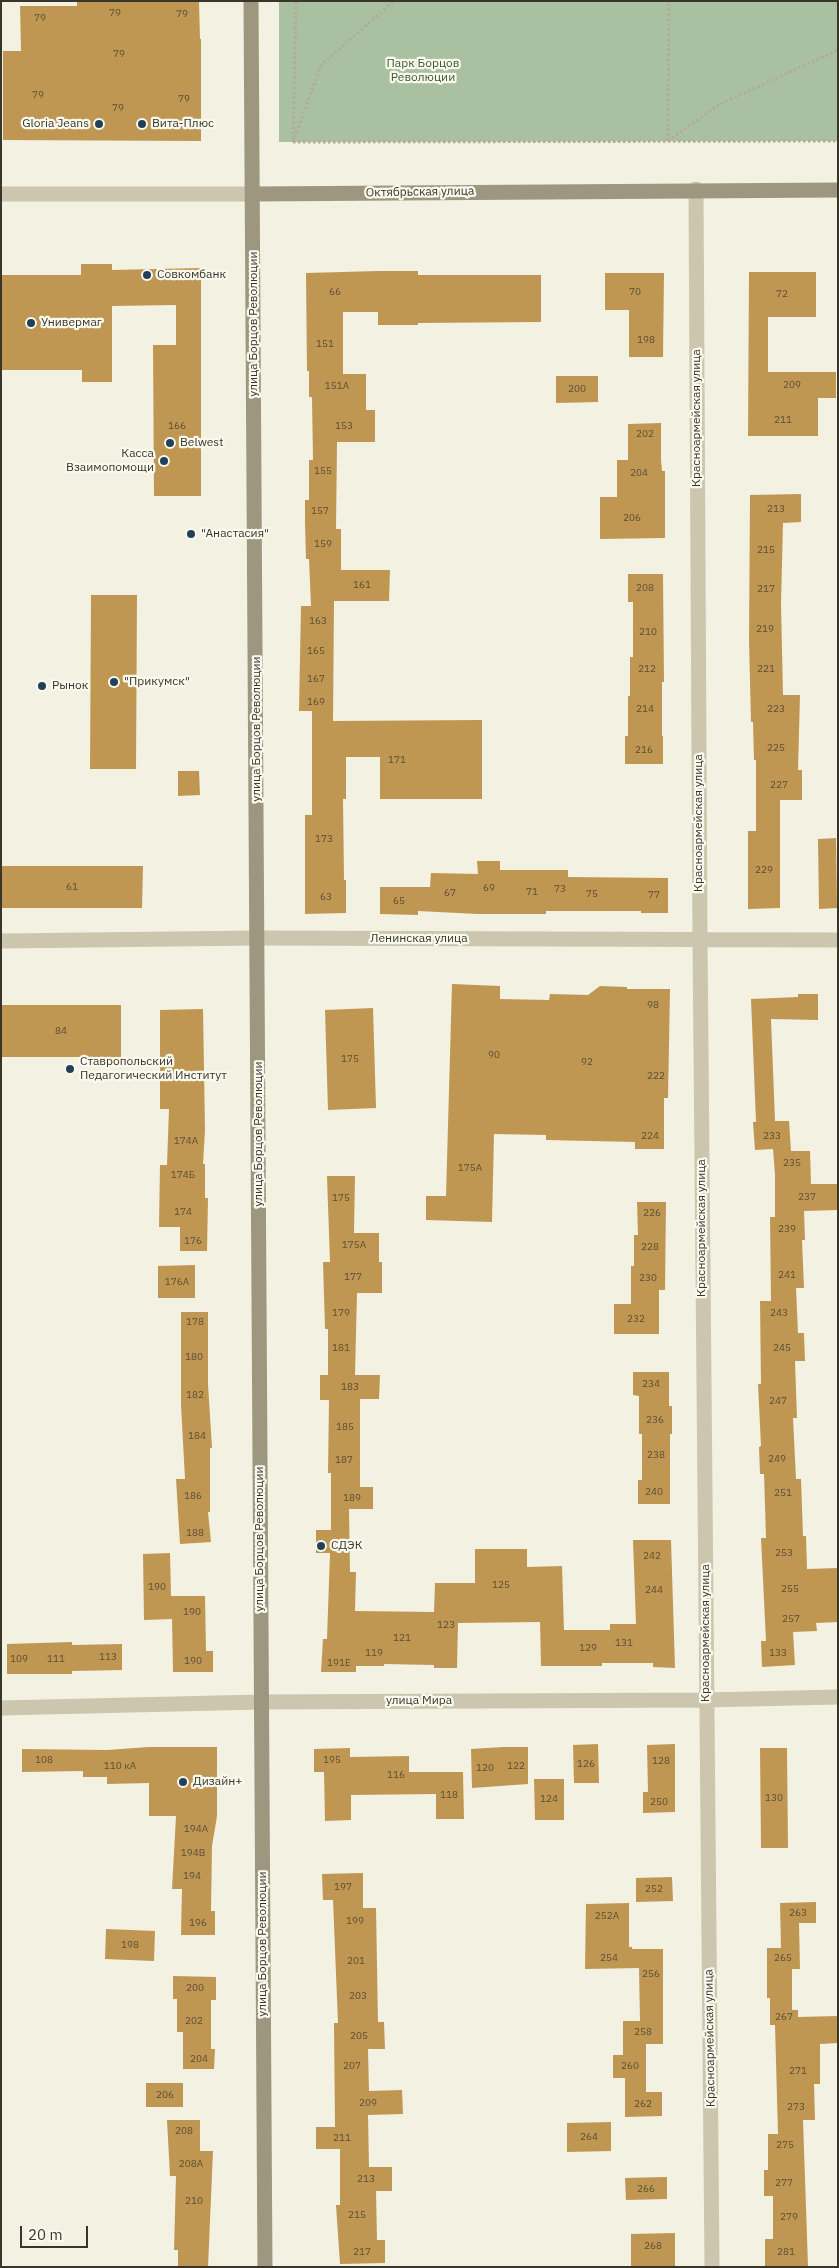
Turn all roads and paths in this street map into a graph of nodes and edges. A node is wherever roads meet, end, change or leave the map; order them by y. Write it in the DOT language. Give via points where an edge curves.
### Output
graph roads {
  1 [pos="251,1"];
  2 [pos="296,1"];
  3 [pos="394,1"];
  4 [pos="669,1"];
  5 [pos="838,50"];
  6 [pos="668,141"];
  7 [pos="838,141"];
  8 [pos="293,142"];
  9 [pos="696,189"];
  10 [pos="838,190"];
  11 [pos="1,194"];
  12 [pos="253,194"];
  13 [pos="258,938"];
  14 [pos="838,940"];
  15 [pos="1,941"];
  16 [pos="700,941"];
  17 [pos="838,1697"];
  18 [pos="706,1700"];
  19 [pos="261,1702"];
  20 [pos="1,1708"];
  21 [pos="265,2267"];
  22 [pos="712,2267"];
  1 -- 12 [label="main road, улица Борцов Революции"];
  2 -- 8 [label="path"];
  3 -- 8 [label="path" via="321,65"];
  4 -- 6 [label="path"];
  5 -- 6 [label="path" via="720,104"];
  6 -- 7 [label="path"];
  6 -- 8 [label="path"];
  9 -- 10 [label="main road, Октябрьская улица"];
  9 -- 12 [label="main road, Октябрьская улица"];
  9 -- 16 [label="street, Красноармейская улица"];
  11 -- 12 [label="street, Октябрьская улица"];
  12 -- 13 [label="main road, улица Борцов Революции"];
  13 -- 15 [label="street, Ленинская улица"];
  13 -- 16 [label="street, Ленинская улица"];
  13 -- 19 [label="main road, улица Борцов Революции"];
  14 -- 16 [label="street, Ленинская улица"];
  16 -- 18 [label="street, Красноармейская улица"];
  17 -- 18 [label="street, улица Мира"];
  18 -- 19 [label="street, улица Мира"];
  18 -- 22 [label="street, Красноармейская улица"];
  19 -- 20 [label="street, улица Мира"];
  19 -- 21 [label="main road, улица Борцов Революции"];
}
